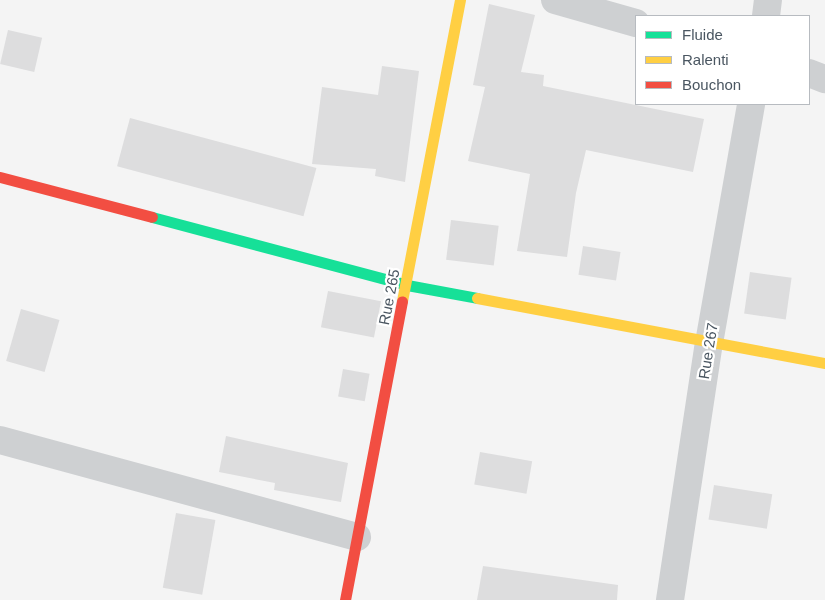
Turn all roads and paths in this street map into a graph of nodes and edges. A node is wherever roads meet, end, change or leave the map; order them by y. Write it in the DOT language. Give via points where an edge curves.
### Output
graph roads {
  1 [pos="460,0"];
  2 [pos="555,0"];
  3 [pos="768,0"];
  4 [pos="766,15"];
  5 [pos="635,23"];
  6 [pos="810,73"];
  7 [pos="825,79"];
  8 [pos="751,105"];
  9 [pos="0,176"];
  10 [pos="407,285"];
  11 [pos="709,344"];
  12 [pos="825,363"];
  13 [pos="0,440"];
  14 [pos="357,537"];
  15 [pos="345,600"];
  16 [pos="670,600"];
  1 -- 10 [label="street, Rue 265"];
  2 -- 5 [label="street"];
  3 -- 4 [label="street"];
  6 -- 7 [label="street"];
  8 -- 11 [label="street, Rue 267"];
  9 -- 10 [label="street"];
  10 -- 11 [label="street"];
  10 -- 14 [label="street, Rue 265"];
  11 -- 12 [label="street"];
  11 -- 16 [label="street, Rue 267"];
  13 -- 14 [label="street"];
  14 -- 15 [label="street, Rue 265"];
}
